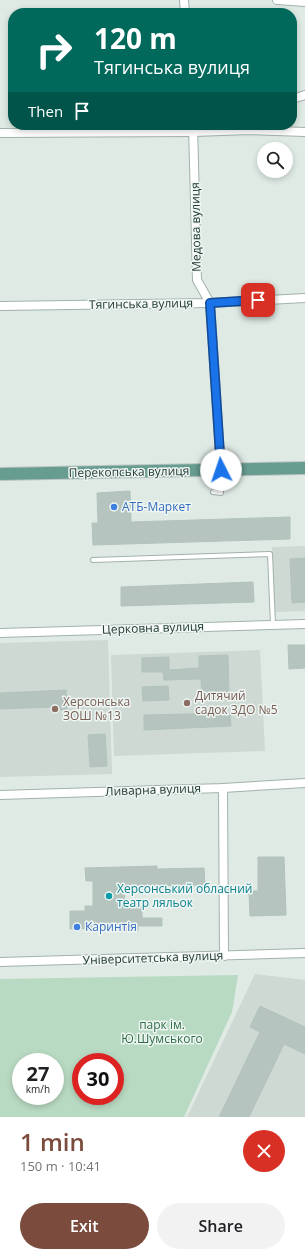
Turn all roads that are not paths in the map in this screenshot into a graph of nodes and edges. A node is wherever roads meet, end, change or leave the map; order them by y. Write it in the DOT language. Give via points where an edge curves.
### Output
graph roads {
  1 [pos="277,0"];
  2 [pos="305,2"];
  3 [pos="116,130"];
  4 [pos="194,130"];
  5 [pos="283,130"];
  6 [pos="305,132"];
  7 [pos="0,133"];
  8 [pos="305,298"];
  9 [pos="210,303"];
  10 [pos="0,306"];
  11 [pos="305,468"];
  12 [pos="221,470"];
  13 [pos="0,474"];
  14 [pos="213,492"];
  15 [pos="93,560"];
  16 [pos="305,624"];
  17 [pos="273,625"];
  18 [pos="0,633"];
  19 [pos="305,783"];
  20 [pos="223,788"];
  21 [pos="0,795"];
  22 [pos="305,953"];
  23 [pos="224,956"];
  24 [pos="0,962"];
  1 -- 2 [label="street"];
  3 -- 7 [label="street"];
  4 -- 9 [label="street, Медова вулиця" via="197,280"];
  5 -- 6 [label="street"];
  8 -- 9 [label="street, Тягинська вулиця"];
  9 -- 10 [label="street, Тягинська вулиця"];
  9 -- 12 [label="street, Медова вулиця"];
  11 -- 12 [label="main road, Перекопська вулиця"];
  12 -- 13 [label="main road, Перекопська вулиця"];
  12 -- 14 [label="lane" via="220,493"];
  15 -- 17 [label="lane" via="270,554"];
  16 -- 17 [label="street, Церковна вулиця"];
  17 -- 18 [label="street, Церковна вулиця"];
  19 -- 20 [label="street, Ливарна вулиця"];
  20 -- 21 [label="street, Ливарна вулиця"];
  20 -- 23 [label="street"];
  22 -- 23 [label="street, Університетська вулиця"];
  23 -- 24 [label="street, Університетська вулиця"];
}
